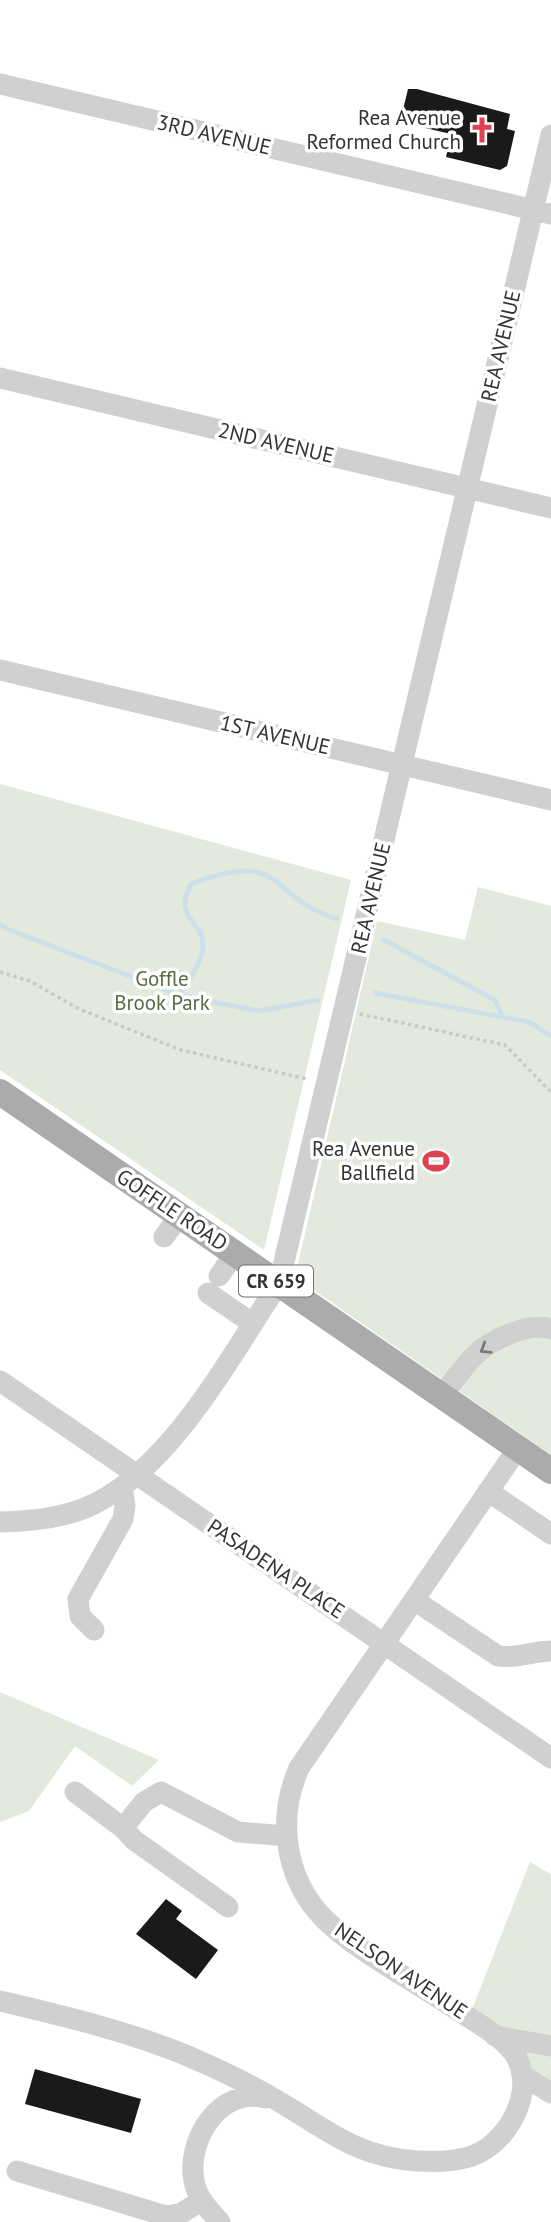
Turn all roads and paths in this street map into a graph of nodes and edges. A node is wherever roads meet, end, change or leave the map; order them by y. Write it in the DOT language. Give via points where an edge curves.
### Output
graph roads {
  1 [pos="0,84"];
  2 [pos="551,135"];
  3 [pos="542,212"];
  4 [pos="0,378"];
  5 [pos="468,488"];
  6 [pos="551,508"];
  7 [pos="0,670"];
  8 [pos="403,765"];
  9 [pos="551,800"];
  10 [pos="0,972"];
  11 [pos="344,1011"];
  12 [pos="327,1084"];
  13 [pos="0,1092"];
  14 [pos="551,1092"];
  15 [pos="180,1215"];
  16 [pos="164,1237"];
  17 [pos="235,1253"];
  18 [pos="279,1283"];
  19 [pos="252,1323"];
  20 [pos="547,1328"];
  21 [pos="0,1381"];
  22 [pos="442,1396"];
  23 [pos="518,1448"];
  24 [pos="551,1471"];
  25 [pos="129,1481"];
  26 [pos="488,1491"];
  27 [pos="0,1522"];
  28 [pos="551,1534"];
  29 [pos="414,1600"];
  30 [pos="94,1630"];
  31 [pos="384,1643"];
  32 [pos="551,1651"];
  33 [pos="551,1758"];
  34 [pos="75,1792"];
  35 [pos="123,1828"];
  36 [pos="286,1836"];
  37 [pos="228,1907"];
  38 [pos="0,2001"];
  39 [pos="493,2036"];
  40 [pos="551,2046"];
  41 [pos="522,2075"];
  42 [pos="551,2093"];
  43 [pos="278,2101"];
  44 [pos="17,2171"];
  45 [pos="201,2201"];
  46 [pos="219,2222"];
  1 -- 3 [label="street, 3RD AVENUE"];
  2 -- 3 [label="street, REA AVENUE"];
  3 -- 5 [label="street, REA AVENUE"];
  4 -- 5 [label="street, 2ND AVENUE"];
  5 -- 6 [label="street, 2ND AVENUE"];
  5 -- 8 [label="street, REA AVENUE"];
  7 -- 8 [label="street, 1ST AVENUE"];
  8 -- 9 [label="street, 1ST AVENUE"];
  8 -- 11 [label="street, REA AVENUE"];
  10 -- 12 [label="path" via="30,981 79,1009 181,1050"];
  11 -- 12 [label="street, REA AVENUE"];
  11 -- 14 [label="path" via="505,1045"];
  12 -- 18 [label="street, REA AVENUE"];
  13 -- 15 [label="main road, GOFFLE ROAD / CR 659"];
  15 -- 16 [label="street"];
  15 -- 17 [label="main road, GOFFLE ROAD / CR 659"];
  17 -- 18 [label="main road, GOFFLE ROAD / CR 659"];
  17 -- 19 [label="street" via="214,1285"];
  18 -- 19 [label="street, REA AVENUE"];
  18 -- 22 [label="main road, GOFFLE ROAD / CR 659"];
  19 -- 25 [label="street, REA AVENUE" via="164,1451"];
  20 -- 22 [label="street, one-way" via="520,1331 481,1350"];
  21 -- 25 [label="street, PASADENA PLACE"];
  22 -- 23 [label="main road, GOFFLE ROAD / CR 659"];
  23 -- 24 [label="main road, GOFFLE ROAD / CR 659"];
  23 -- 26 [label="street, NELSON AVENUE"];
  25 -- 27 [label="street, REA AVENUE" via="93,1505 61,1515"];
  25 -- 30 [label="street" via="123,1519 78,1599 80,1616"];
  25 -- 31 [label="street, PASADENA PLACE"];
  26 -- 28 [label="street"];
  26 -- 29 [label="street, NELSON AVENUE"];
  29 -- 31 [label="street, NELSON AVENUE"];
  29 -- 32 [label="street" via="498,1656"];
  31 -- 33 [label="street, PASADENA PLACE"];
  31 -- 36 [label="street, NELSON AVENUE" via="299,1768 286,1804"];
  34 -- 35 [label="street"];
  35 -- 36 [label="street" via="144,1802 161,1792 238,1832"];
  35 -- 37 [label="street"];
  36 -- 39 [label="street, NELSON AVENUE" via="296,1875 332,1927"];
  38 -- 43 [label="street" via="136,2037 187,2056"];
  39 -- 40 [label="street"];
  39 -- 41 [label="street, NELSON AVENUE" via="518,2059"];
  41 -- 42 [label="street"];
  41 -- 43 [label="street" via="520,2100 505,2133 478,2154 457,2160 372,2154 324,2132"];
  43 -- 45 [label="street" via="257,2095 239,2097 223,2104 213,2116 195,2148 192,2166"];
  44 -- 45 [label="street" via="166,2216 180,2214"];
  45 -- 46 [label="street"];
}
